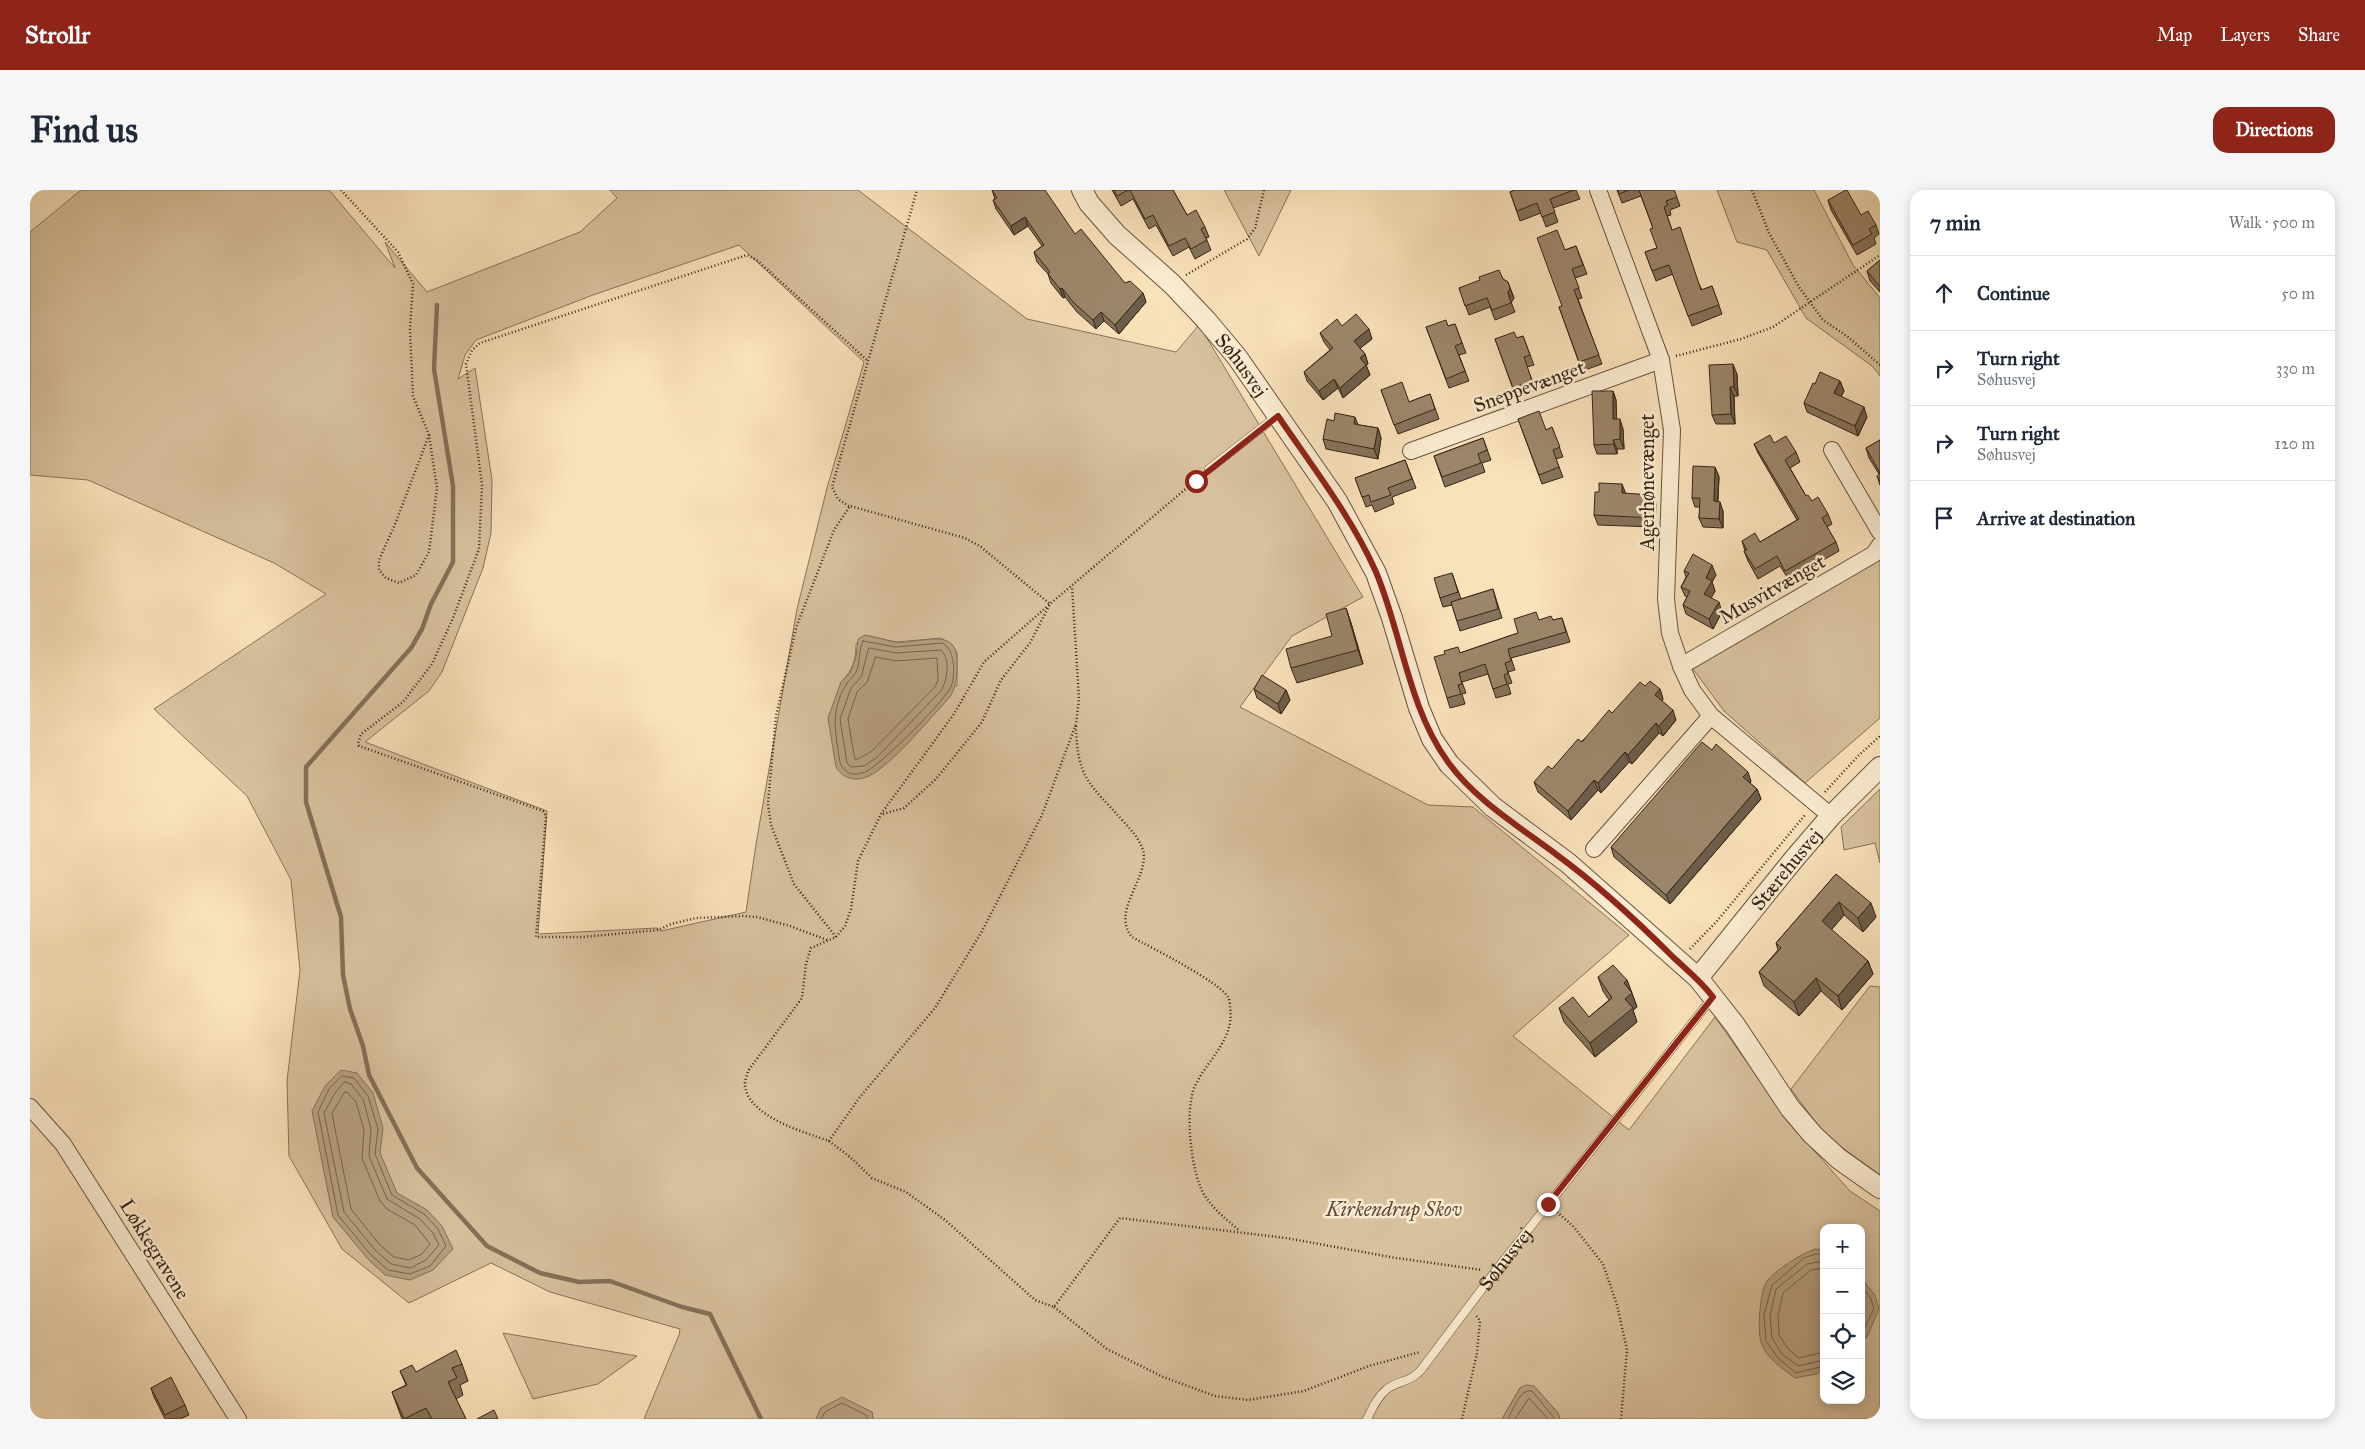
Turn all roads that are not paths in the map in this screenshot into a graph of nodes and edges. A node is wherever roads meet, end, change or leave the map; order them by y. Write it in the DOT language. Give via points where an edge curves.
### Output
graph roads {
  1 [pos="1082,190"];
  2 [pos="1598,190"];
  3 [pos="1661,360"];
  4 [pos="1278,416"];
  5 [pos="1832,450"];
  6 [pos="1411,452"];
  7 [pos="1209,470"];
  8 [pos="1880,532"];
  9 [pos="1880,545"];
  10 [pos="1681,666"];
  11 [pos="1711,716"];
  12 [pos="1880,766"];
  13 [pos="1831,816"];
  14 [pos="1594,849"];
  15 [pos="1698,978"];
  16 [pos="1713,997"];
  17 [pos="30,1107"];
  18 [pos="1880,1188"];
  19 [pos="238,1419"];
  20 [pos="1367,1419"];
  1 -- 4 [label="street, Søhusvej" via="1117,235 1172,284 1206,320 1237,357"];
  2 -- 3 [label="street, Agerhønevænget"];
  3 -- 6 [label="street, Sneppevænget"];
  3 -- 10 [label="street, Agerhønevænget" via="1672,430 1666,599 1670,633"];
  4 -- 7 [label="lane"];
  4 -- 15 [label="street, Søhusvej" via="1337,501 1372,566 1392,618 1419,708 1432,739 1449,764 1493,807 1607,895"];
  5 -- 8 [label="street"];
  9 -- 10 [label="street, Musvitvænget" via="1874,554"];
  10 -- 11 [label="street, Agerhønevænget" via="1692,690"];
  11 -- 13 [label="street, Agerhønevænget"];
  11 -- 14 [label="street"];
  12 -- 13 [label="street, Stærehusvej"];
  13 -- 15 [label="street, Stærehusvej"];
  15 -- 16 [label="street, Søhusvej"];
  16 -- 18 [label="street, Søhusvej" via="1790,1108 1813,1135"];
  16 -- 20 [label="lane, Søhusvej" via="1415,1377 1386,1390"];
  17 -- 19 [label="street, Løkkegravene" via="64,1144"];
}
